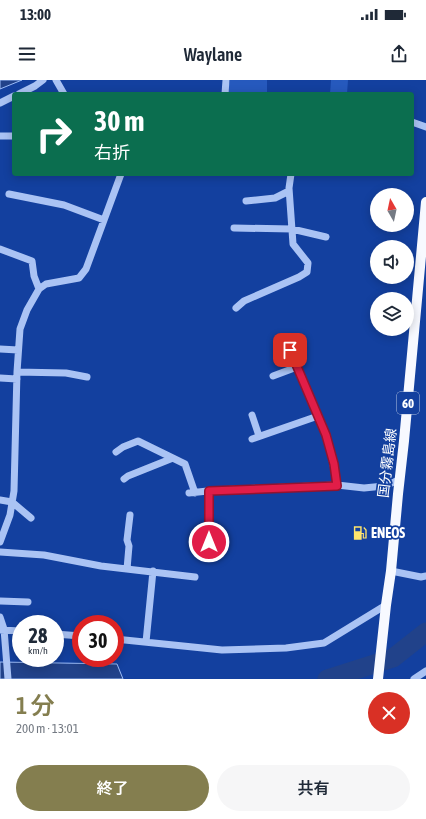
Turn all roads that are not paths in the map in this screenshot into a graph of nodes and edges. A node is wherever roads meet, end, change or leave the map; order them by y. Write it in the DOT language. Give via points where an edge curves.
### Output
graph roads {
  1 [pos="43,80"];
  2 [pos="56,80"];
  3 [pos="226,80"];
  4 [pos="23,92"];
  5 [pos="63,92"];
  6 [pos="226,92"];
  7 [pos="12,97"];
  8 [pos="0,103"];
  9 [pos="414,123"];
  10 [pos="426,127"];
  11 [pos="0,136"];
  12 [pos="12,136"];
  13 [pos="120,176"];
  14 [pos="291,176"];
  15 [pos="289,191"];
  16 [pos="9,194"];
  17 [pos="246,201"];
  18 [pos="426,202"];
  19 [pos="104,220"];
  20 [pos="234,228"];
  21 [pos="292,229"];
  22 [pos="326,237"];
  23 [pos="0,249"];
  24 [pos="40,289"];
  25 [pos="236,308"];
  26 [pos="0,349"];
  27 [pos="18,350"];
  28 [pos="290,350"];
  29 [pos="297,367"];
  30 [pos="17,376"];
  31 [pos="273,376"];
  32 [pos="87,377"];
  33 [pos="0,378"];
  34 [pos="252,414"];
  35 [pos="318,416"];
  36 [pos="259,436"];
  37 [pos="252,439"];
  38 [pos="116,452"];
  39 [pos="174,458"];
  40 [pos="124,479"];
  41 [pos="399,480"];
  42 [pos="337,486"];
  43 [pos="209,491"];
  44 [pos="0,500"];
  45 [pos="12,502"];
  46 [pos="130,515"];
  47 [pos="31,518"];
  48 [pos="0,542"];
  49 [pos="209,542"];
  50 [pos="0,552"];
  51 [pos="127,569"];
  52 [pos="154,571"];
  53 [pos="391,571"];
  54 [pos="426,576"];
  55 [pos="195,577"];
  56 [pos="0,601"];
  57 [pos="28,602"];
  58 [pos="386,605"];
  59 [pos="0,617"];
  60 [pos="2,630"];
  61 [pos="12,631"];
  62 [pos="124,640"];
  63 [pos="146,642"];
  64 [pos="426,671"];
  65 [pos="8,679"];
  66 [pos="378,679"];
  67 [pos="414,679"];
  1 -- 4 [label="street"];
  2 -- 5 [label="street"];
  3 -- 6 [label="street"];
  7 -- 8 [label="street"];
  9 -- 10 [label="street"];
  11 -- 12 [label="street"];
  13 -- 19 [label="street"];
  14 -- 15 [label="street"];
  15 -- 17 [label="street" via="275,198"];
  15 -- 21 [label="street"];
  16 -- 19 [label="street" via="64,205"];
  18 -- 41 [label="main road, 国分霧島線 / 60"];
  19 -- 24 [label="street" via="86,269 79,278 46,284"];
  20 -- 21 [label="street"];
  21 -- 22 [label="street"];
  21 -- 25 [label="street" via="293,244 308,263 307,272 244,301"];
  23 -- 24 [label="street" via="32,261 34,276"];
  24 -- 27 [label="street" via="27,310 20,329"];
  26 -- 27 [label="street"];
  27 -- 30 [label="street"];
  28 -- 29 [label="street"];
  29 -- 31 [label="street"];
  29 -- 35 [label="street"];
  30 -- 32 [label="street" via="66,373"];
  30 -- 33 [label="street"];
  30 -- 45 [label="street"];
  34 -- 36 [label="street"];
  35 -- 36 [label="street"];
  35 -- 42 [label="street" via="334,464"];
  36 -- 37 [label="street"];
  38 -- 39 [label="street" via="138,441"];
  39 -- 40 [label="street"];
  39 -- 43 [label="street" via="185,464 192,493"];
  41 -- 42 [label="street" via="384,486 364,488"];
  41 -- 53 [label="main road, 国分霧島線 / 60"];
  42 -- 43 [label="street"];
  43 -- 49 [label="street"];
  44 -- 45 [label="street"];
  45 -- 47 [label="street"];
  45 -- 48 [label="street"];
  46 -- 51 [label="street"];
  50 -- 51 [label="street" via="44,555"];
  51 -- 52 [label="street"];
  52 -- 55 [label="street"];
  52 -- 63 [label="street"];
  53 -- 54 [label="street"];
  53 -- 58 [label="main road, 国分霧島線 / 60"];
  56 -- 57 [label="street"];
  58 -- 63 [label="street" via="324,643 286,648 222,650"];
  58 -- 66 [label="main road, 国分霧島線 / 60"];
  59 -- 60 [label="street"];
  60 -- 61 [label="street"];
  60 -- 65 [label="street"];
  62 -- 63 [label="street"];
  64 -- 67 [label="street"];
}
